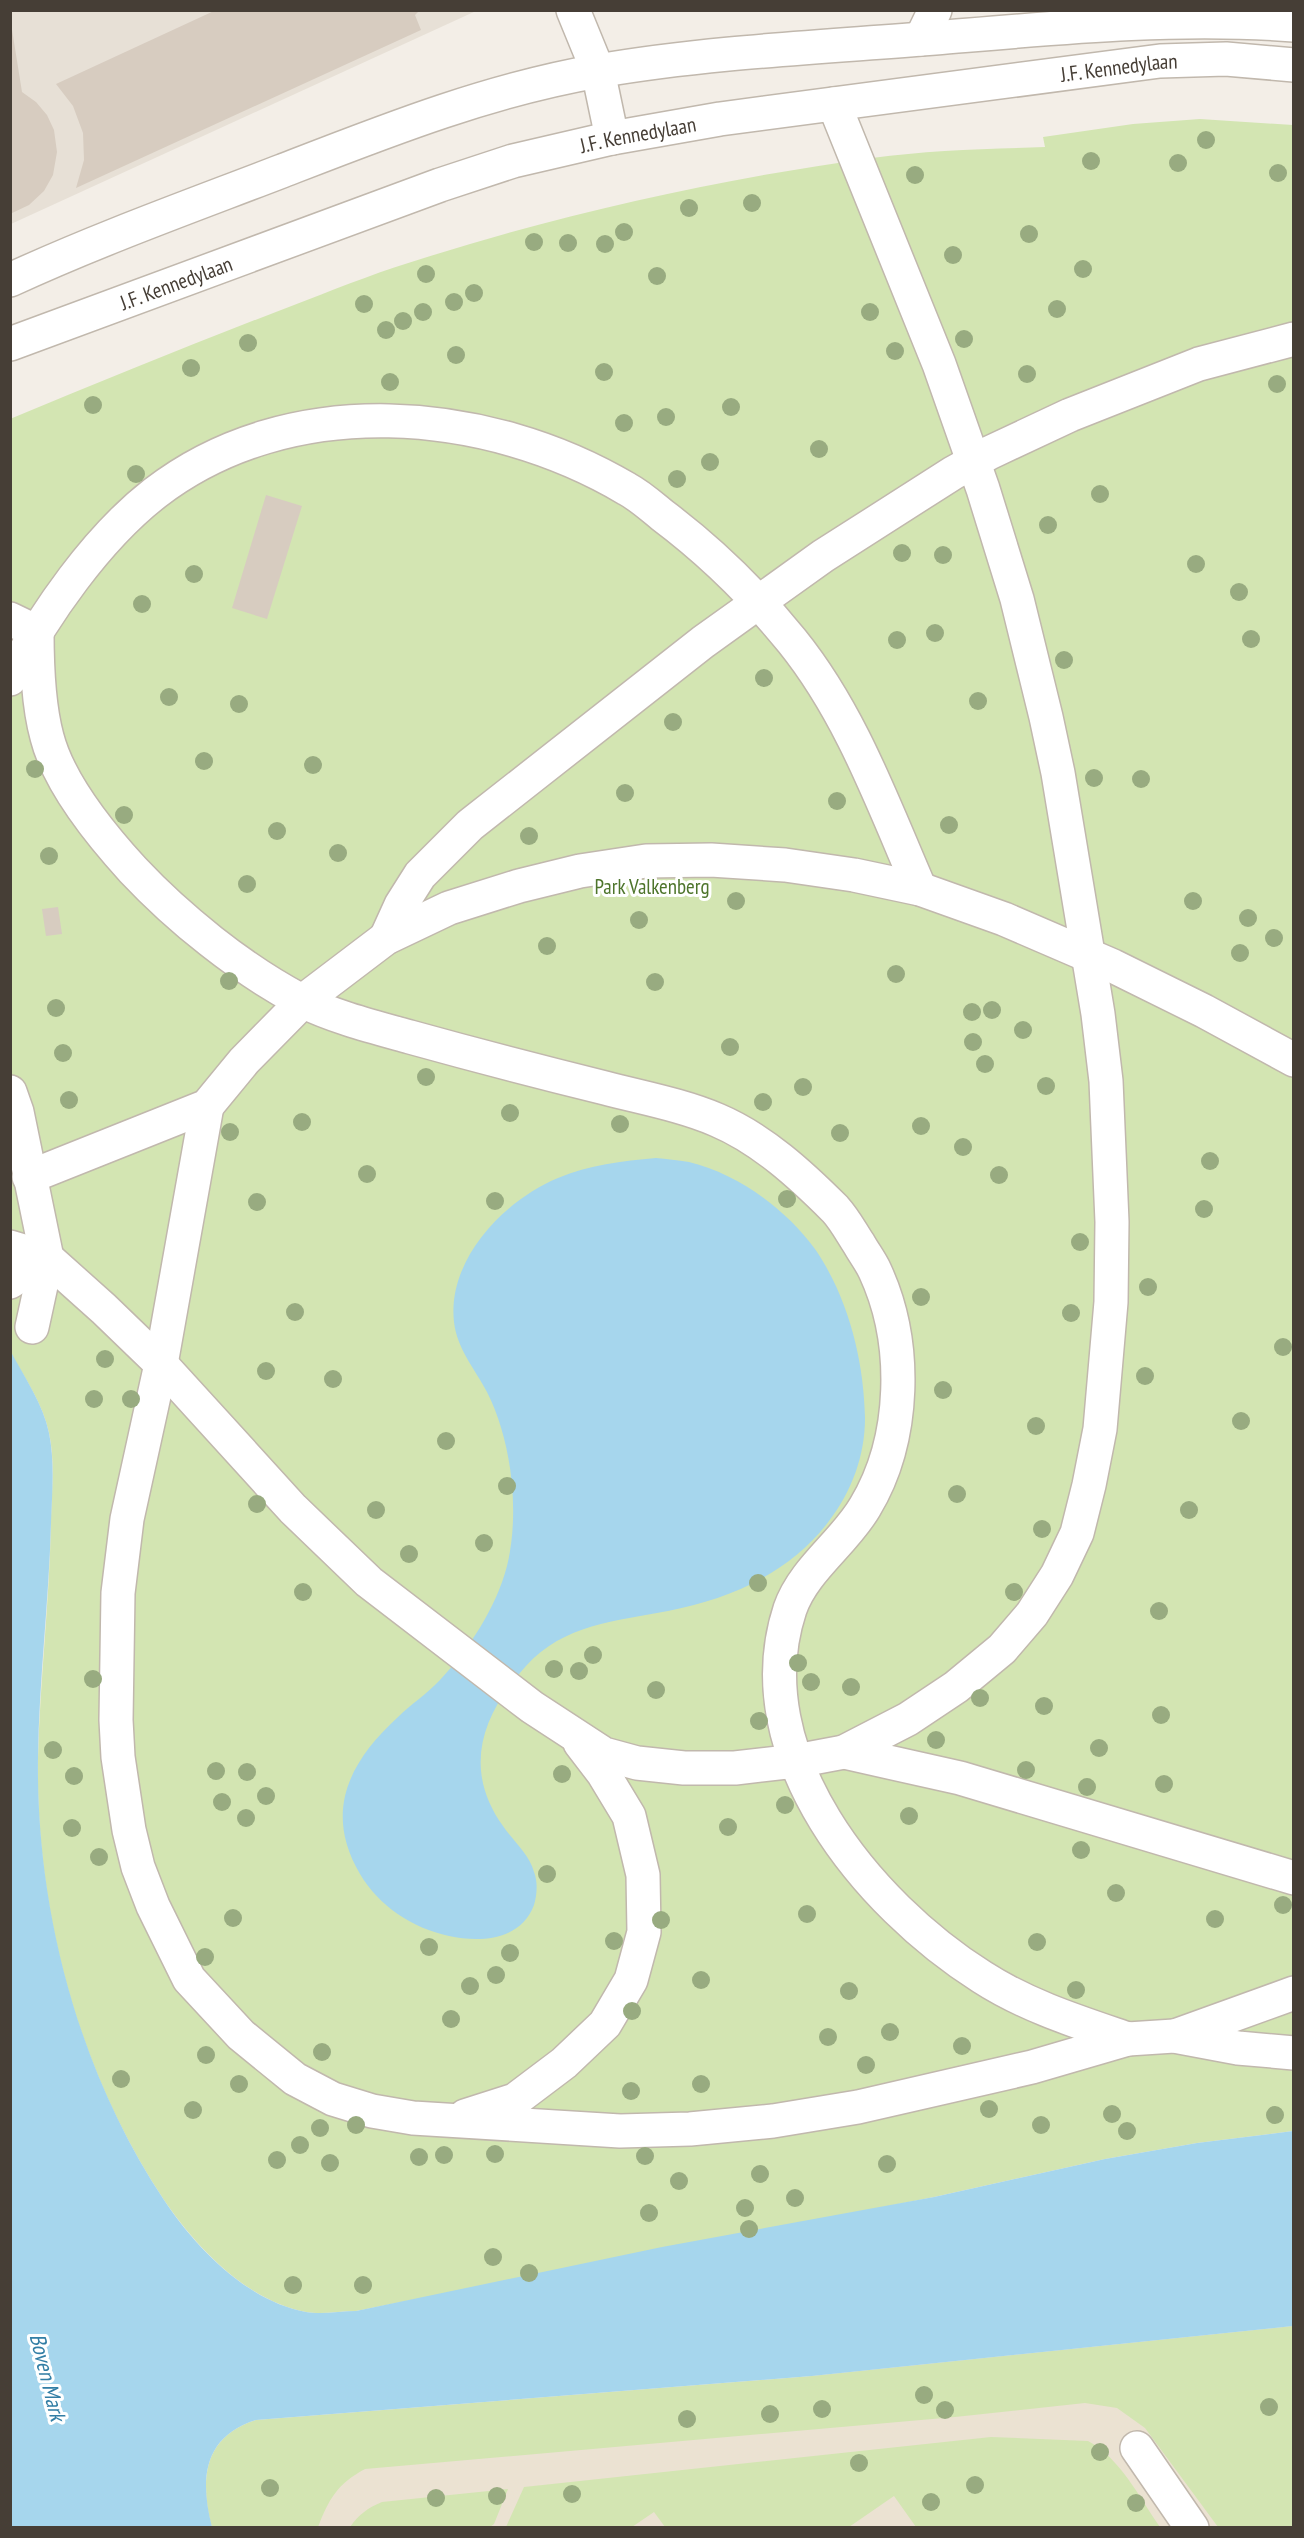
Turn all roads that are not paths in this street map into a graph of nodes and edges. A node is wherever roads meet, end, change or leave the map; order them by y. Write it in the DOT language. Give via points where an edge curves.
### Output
graph roads {
  1 [pos="573,10"];
  2 [pos="928,25"];
  3 [pos="1293,25"];
  4 [pos="1293,65"];
  5 [pos="598,71"];
  6 [pos="834,104"];
  7 [pos="612,138"];
  8 [pos="10,280"];
  9 [pos="1293,339"];
  10 [pos="10,344"];
  11 [pos="974,462"];
  12 [pos="758,601"];
  13 [pos="24,626"];
  14 [pos="10,679"];
  15 [pos="920,889"];
  16 [pos="386,938"];
  17 [pos="1089,956"];
  18 [pos="303,1001"];
  19 [pos="1293,1060"];
  20 [pos="10,1092"];
  21 [pos="207,1106"];
  22 [pos="29,1177"];
  23 [pos="10,1247"];
  24 [pos="47,1258"];
  25 [pos="10,1282"];
  26 [pos="33,1327"];
  27 [pos="161,1364"];
  28 [pos="573,1735"];
  29 [pos="844,1752"];
  30 [pos="796,1761"];
  31 [pos="1293,1878"];
  32 [pos="1293,1993"];
  33 [pos="1174,2036"];
  34 [pos="1128,2039"];
  35 [pos="1293,2053"];
  36 [pos="452,2121"];
  37 [pos="1137,2448"];
  38 [pos="1192,2528"];
  1 -- 5 [label="street"];
  2 -- 3 [label="street, J.F. Kennedylaan" via="1203,20"];
  2 -- 5 [label="street, J.F. Kennedylaan"];
  4 -- 6 [label="street, J.F. Kennedylaan" via="1226,59 1160,61"];
  5 -- 7 [label="street"];
  5 -- 8 [label="street, J.F. Kennedylaan" via="488,96 422,118 125,231"];
  6 -- 7 [label="street, J.F. Kennedylaan"];
  6 -- 11 [label="street" via="921,315"];
  7 -- 10 [label="street, J.F. Kennedylaan" via="513,161 440,185"];
  9 -- 11 [label="street" via="1199,364 1116,396"];
  11 -- 12 [label="street"];
  11 -- 17 [label="street" via="1017,599 1046,717"];
  12 -- 13 [label="street" via="676,525 630,490 582,465 478,430 358,421 303,427 247,443 200,465 155,493 115,530 55,604"];
  12 -- 15 [label="street" via="827,690 877,785"];
  12 -- 16 [label="street" via="470,825 420,875"];
  13 -- 14 [label="street"];
  13 -- 18 [label="street" via="37,664 47,740 67,783 91,818 150,888 184,918 222,949"];
  15 -- 16 [label="street" via="785,865 646,861 519,886 449,908"];
  15 -- 17 [label="street" via="1004,919"];
  16 -- 18 [label="street"];
  17 -- 19 [label="street" via="1204,1011"];
  17 -- 29 [label="street" via="1106,1081 1111,1302 1100,1429 1077,1533 1032,1614 1002,1649 956,1687 908,1719"];
  18 -- 21 [label="street" via="244,1061"];
  18 -- 30 [label="street" via="371,1026 721,1121 800,1174 842,1217 875,1270 891,1318 898,1370 895,1420 884,1463 866,1506 811,1573 791,1606 780,1659 781,1696"];
  20 -- 22 [label="street"];
  21 -- 22 [label="street"];
  21 -- 27 [label="street"];
  22 -- 24 [label="street"];
  23 -- 24 [label="street"];
  24 -- 25 [label="street"];
  24 -- 26 [label="street"];
  24 -- 27 [label="street"];
  27 -- 28 [label="street" via="293,1509 369,1582"];
  27 -- 36 [label="street" via="134,1472 118,1593 118,1757 138,1867 189,1980 241,2035 295,2079 333,2099 372,2111"];
  28 -- 30 [label="street" via="604,1754 637,1763 735,1768"];
  28 -- 36 [label="street" via="603,1773 629,1816 643,1875 644,1932 631,1980 605,2024 564,2063 515,2100"];
  29 -- 30 [label="street"];
  29 -- 31 [label="street" via="970,1780"];
  30 -- 34 [label="street" via="822,1817 860,1870 939,1948 1034,2006"];
  32 -- 33 [label="street"];
  33 -- 34 [label="street"];
  33 -- 35 [label="street"];
  34 -- 36 [label="street" via="943,2089 773,2121 620,2132"];
  37 -- 38 [label="street"];
}
